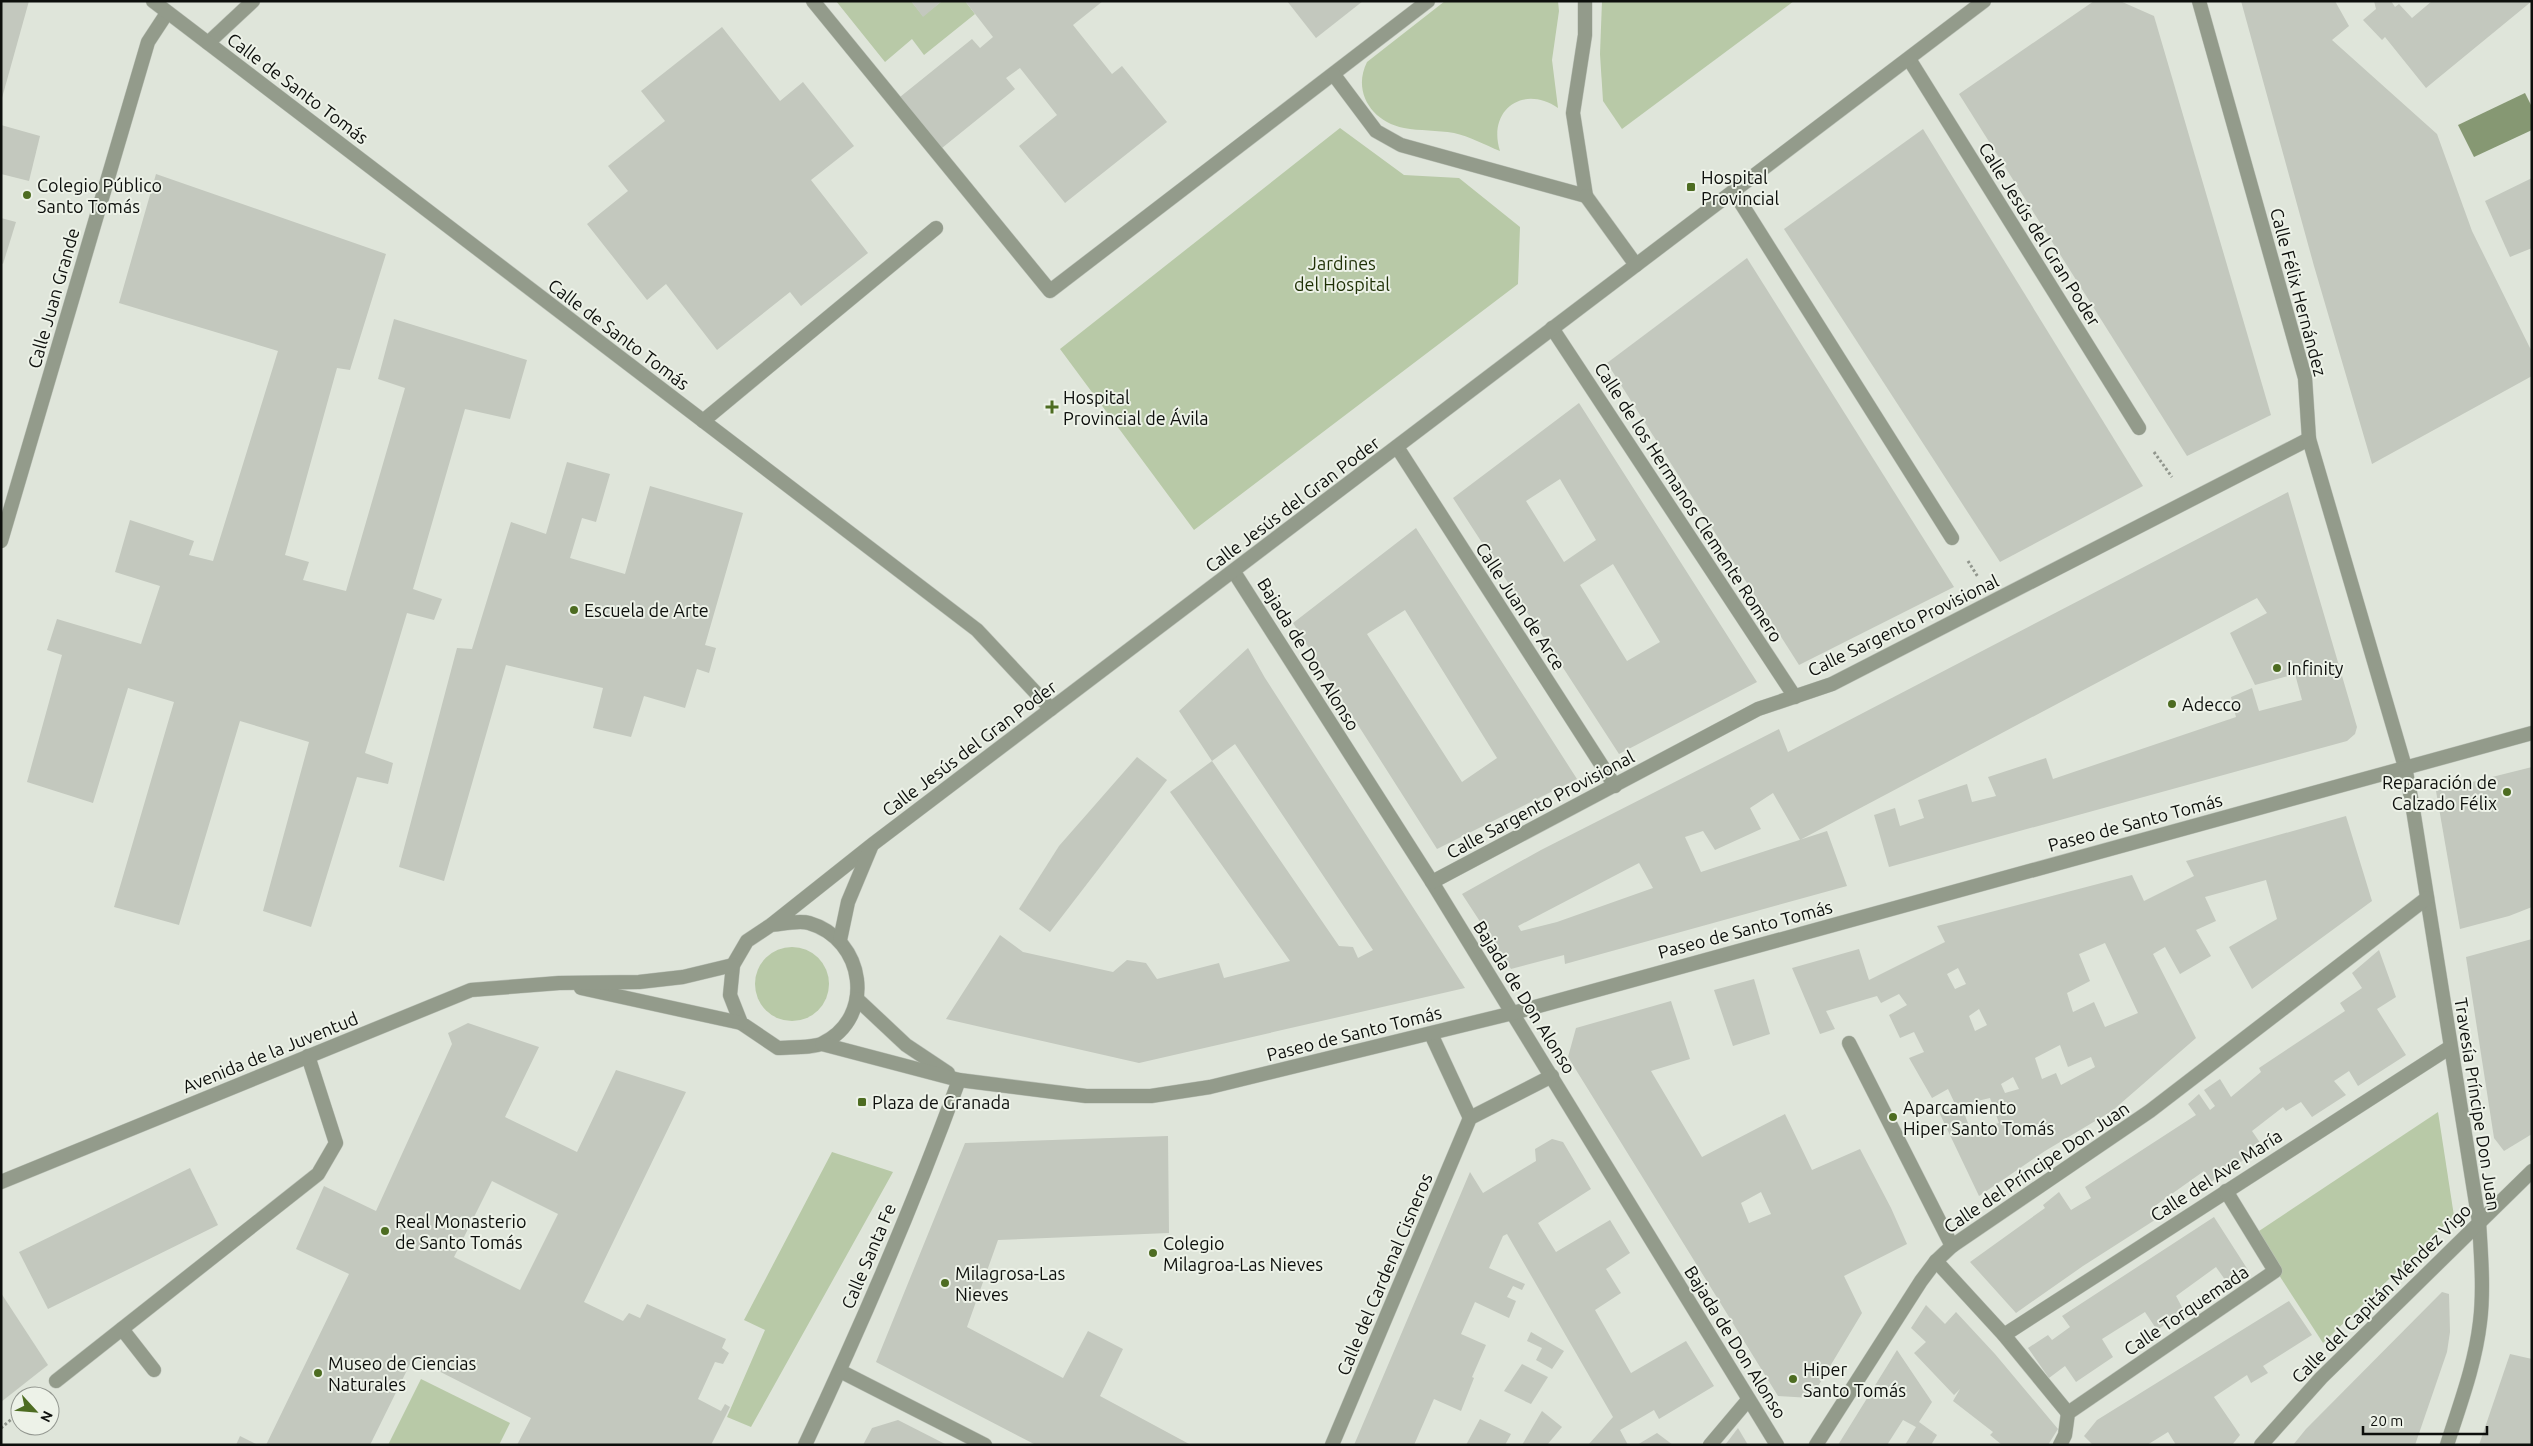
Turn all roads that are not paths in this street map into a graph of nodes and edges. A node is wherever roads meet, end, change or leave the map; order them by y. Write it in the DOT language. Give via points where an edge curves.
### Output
graph roads {
  1 [pos="152,1"];
  2 [pos="253,1"];
  3 [pos="813,1"];
  4 [pos="1428,1"];
  5 [pos="1585,1"];
  6 [pos="1984,1"];
  7 [pos="2199,1"];
  8 [pos="167,13"];
  9 [pos="208,43"];
  10 [pos="1909,59"];
  11 [pos="1334,75"];
  12 [pos="1734,192"];
  13 [pos="1586,196"];
  14 [pos="936,228"];
  15 [pos="1636,265"];
  16 [pos="1552,328"];
  17 [pos="703,421"];
  18 [pos="2139,428"];
  19 [pos="2309,439"];
  20 [pos="1397,447"];
  21 [pos="1952,538"];
  22 [pos="1,541"];
  23 [pos="1234,572"];
  24 [pos="1796,697"];
  25 [pos="1051,709"];
  26 [pos="2532,733"];
  27 [pos="2404,767"];
  28 [pos="1615,786"];
  29 [pos="872,844"];
  30 [pos="1432,882"];
  31 [pos="2426,898"];
  32 [pos="771,925"];
  33 [pos="840,940"];
  34 [pos="733,965"];
  35 [pos="558,983"];
  36 [pos="857,999"];
  37 [pos="1513,1013"];
  38 [pos="742,1023"];
  39 [pos="1432,1034"];
  40 [pos="822,1044"];
  41 [pos="1849,1044"];
  42 [pos="2450,1048"];
  43 [pos="308,1056"];
  44 [pos="1552,1076"];
  45 [pos="959,1080"];
  46 [pos="1470,1118"];
  47 [pos="2532,1172"];
  48 [pos="1,1182"];
  49 [pos="2226,1191"];
  50 [pos="2479,1222"];
  51 [pos="1952,1246"];
  52 [pos="1936,1261"];
  53 [pos="122,1329"];
  54 [pos="2004,1336"];
  55 [pos="154,1370"];
  56 [pos="840,1371"];
  57 [pos="56,1381"];
  58 [pos="1748,1400"];
  59 [pos="2068,1413"];
  60 [pos="805,1445"];
  61 [pos="985,1445"];
  62 [pos="1332,1445"];
  63 [pos="1710,1445"];
  64 [pos="1777,1445"];
  65 [pos="1816,1445"];
  66 [pos="2060,1445"];
  67 [pos="2261,1445"];
  68 [pos="2447,1445"];
  1 -- 8 [label="street, Calle de Santo Tomás"];
  2 -- 9 [label="street"];
  3 -- 11 [label="street" via="1050,292"];
  4 -- 11 [label="street"];
  5 -- 13 [label="street" via="1585,35 1573,113"];
  6 -- 10 [label="street, Calle Jesús del Gran Poder"];
  7 -- 19 [label="street, Calle Félix Hernández" via="2305,378"];
  8 -- 9 [label="street, Calle de Santo Tomás"];
  8 -- 22 [label="street, Calle Juan Grande" via="148,42"];
  9 -- 17 [label="street, Calle de Santo Tomás"];
  10 -- 12 [label="street, Calle Jesús del Gran Poder"];
  10 -- 18 [label="street, Calle Jesús del Gran Poder"];
  11 -- 13 [label="street" via="1376,131 1401,146"];
  12 -- 15 [label="street, Calle Jesús del Gran Poder"];
  12 -- 21 [label="street"];
  13 -- 15 [label="street"];
  14 -- 17 [label="street"];
  15 -- 16 [label="street, Calle Jesús del Gran Poder"];
  16 -- 20 [label="street, Calle Jesús del Gran Poder"];
  16 -- 24 [label="street, Calle de los Hermanos Clemente Romero"];
  17 -- 25 [label="street, Calle de Santo Tomás" via="977,630"];
  19 -- 24 [label="street, Calle Sargento Provisional" via="1832,684"];
  19 -- 27 [label="street, Calle Félix Hernández"];
  20 -- 23 [label="street, Calle Jesús del Gran Poder"];
  20 -- 28 [label="street, Calle Juan de Arce"];
  23 -- 25 [label="street, Calle Jesús del Gran Poder"];
  23 -- 30 [label="street, Bajada de Don Alonso"];
  24 -- 28 [label="street, Calle Sargento Provisional" via="1758,709"];
  25 -- 29 [label="street, Calle Jesús del Gran Poder"];
  26 -- 27 [label="street, Paseo de Santo Tomás"];
  27 -- 31 [label="street, Travesía Príncipe Don Juan"];
  27 -- 37 [label="street, Paseo de Santo Tomás"];
  28 -- 30 [label="street, Calle Sargento Provisional"];
  29 -- 32 [label="street, Calle Jesús del Gran Poder"];
  29 -- 33 [label="street" via="848,902"];
  30 -- 37 [label="street, Bajada de Don Alonso"];
  31 -- 42 [label="street, Travesía Príncipe Don Juan"];
  31 -- 51 [label="street, Calle del Príncipe Don Juan" via="2150,1112"];
  32 -- 33 [label="street" via="808,922"];
  32 -- 34 [label="street" via="747,941"];
  33 -- 36 [label="street" via="856,968"];
  34 -- 35 [label="street, Avenida de la Juventud" via="656,980"];
  34 -- 38 [label="street" via="730,995"];
  35 -- 38 [label="street, Avenida de la Juventud"];
  35 -- 43 [label="street, Avenida de la Juventud" via="471,990"];
  36 -- 40 [label="street" via="845,1026"];
  36 -- 45 [label="street, Paseo de Santo Tomás" via="906,1046"];
  37 -- 39 [label="street, Paseo de Santo Tomás"];
  37 -- 44 [label="street, Bajada de Don Alonso"];
  38 -- 40 [label="street" via="778,1048"];
  39 -- 45 [label="street, Paseo de Santo Tomás" via="1210,1087 1151,1096 1086,1096"];
  39 -- 46 [label="street"];
  40 -- 45 [label="street, Paseo de Santo Tomás"];
  41 -- 51 [label="street"];
  42 -- 49 [label="street, Calle del Ave María"];
  42 -- 50 [label="street, Travesía Príncipe Don Juan"];
  43 -- 48 [label="street, Avenida de la Juventud"];
  43 -- 53 [label="street" via="336,1143 318,1174"];
  44 -- 46 [label="street"];
  44 -- 58 [label="street, Bajada de Don Alonso"];
  45 -- 56 [label="street, Calle Santa Fe" via="926,1169"];
  46 -- 62 [label="street, Calle del Cardenal Cisneros"];
  47 -- 50 [label="street, Calle del Capitán Méndez Vigo"];
  49 -- 54 [label="street, Calle del Ave María"];
  49 -- 59 [label="street, Calle Torquemada" via="2275,1271"];
  50 -- 67 [label="street, Calle del Capitán Méndez Vigo" via="2321,1378"];
  50 -- 68 [label="street, Travesía Príncipe Don Juan" via="2481,1321 2472,1368"];
  51 -- 52 [label="street, Calle del Príncipe Don Juan"];
  52 -- 54 [label="street"];
  52 -- 65 [label="street, Calle del Príncipe Don Juan"];
  53 -- 55 [label="street"];
  53 -- 57 [label="street"];
  54 -- 59 [label="street"];
  56 -- 60 [label="street, Calle Santa Fe"];
  56 -- 61 [label="street"];
  58 -- 63 [label="street"];
  58 -- 64 [label="street, Bajada de Don Alonso"];
  59 -- 66 [label="street" via="2065,1436"];
}
